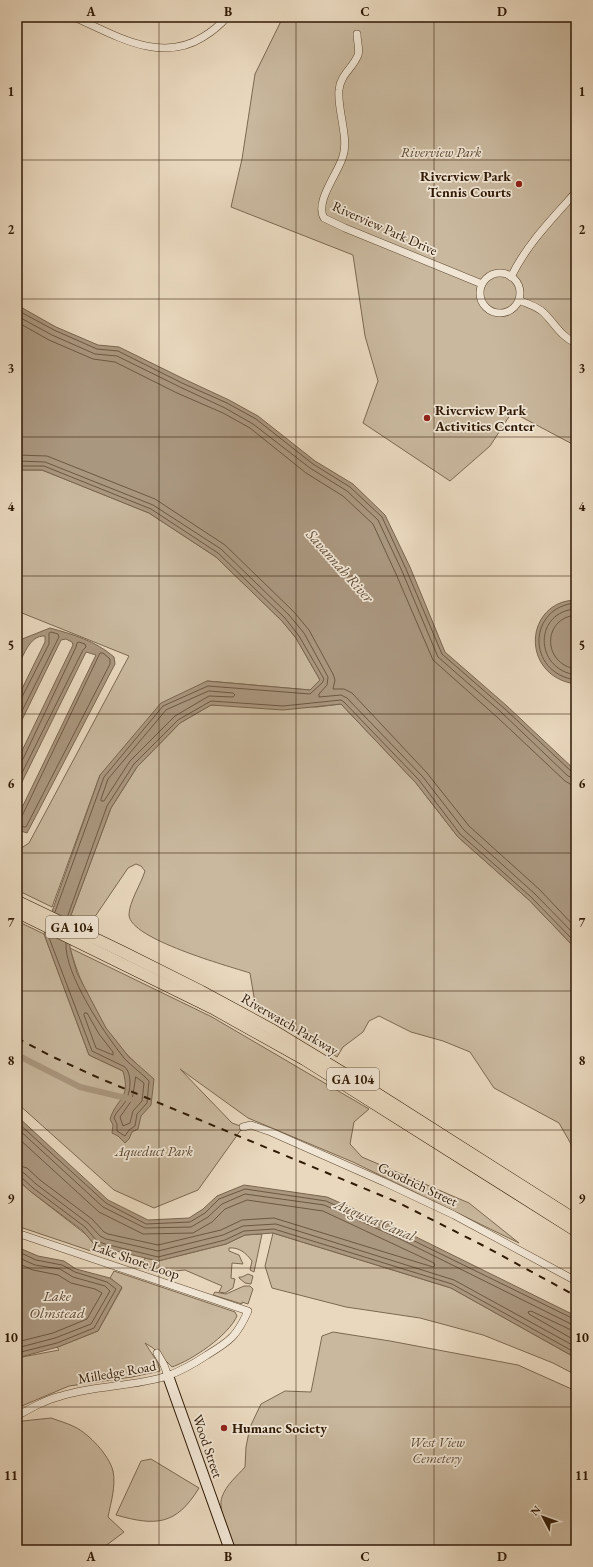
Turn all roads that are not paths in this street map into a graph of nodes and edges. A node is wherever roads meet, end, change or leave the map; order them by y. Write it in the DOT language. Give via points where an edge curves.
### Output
graph roads {
  1 [pos="74,17"];
  2 [pos="227,17"];
  3 [pos="357,34"];
  4 [pos="575,193"];
  5 [pos="511,276"];
  6 [pos="482,284"];
  7 [pos="519,300"];
  8 [pos="576,343"];
  9 [pos="19,908"];
  10 [pos="243,1127"];
  11 [pos="576,1220"];
  12 [pos="576,1231"];
  13 [pos="17,1233"];
  14 [pos="576,1281"];
  15 [pos="248,1311"];
  16 [pos="157,1353"];
  17 [pos="168,1376"];
  18 [pos="17,1416"];
  19 [pos="230,1550"];
  1 -- 2 [label="street" via="129,40 158,48 192,43 214,30"];
  3 -- 6 [label="street, Riverview Park Drive" via="359,54 343,76 339,90 344,156 321,206 322,215 345,228"];
  4 -- 5 [label="street" via="526,251"];
  5 -- 6 [label="street" via="498,273"];
  5 -- 7 [label="street" via="519,287"];
  6 -- 7 [label="street" via="482,303 492,312 505,313 516,306"];
  7 -- 8 [label="street" via="540,310 560,333"];
  9 -- 11 [label="main road, Riverwatch Parkway / GA 104" via="122,952 207,994 309,1051"];
  9 -- 12 [label="main road, Riverwatch Parkway / GA 104" via="125,966 212,1008 305,1060"];
  10 -- 14 [label="street, Goodrich Street" via="251,1125 271,1132 454,1214"];
  13 -- 15 [label="street, Lake Shore Loop"];
  15 -- 17 [label="street, Milledge Road" via="241,1328 224,1344"];
  16 -- 17 [label="street, Wood Street"];
  17 -- 18 [label="street, Milledge Road" via="62,1395"];
  17 -- 19 [label="street, Wood Street"];
}
